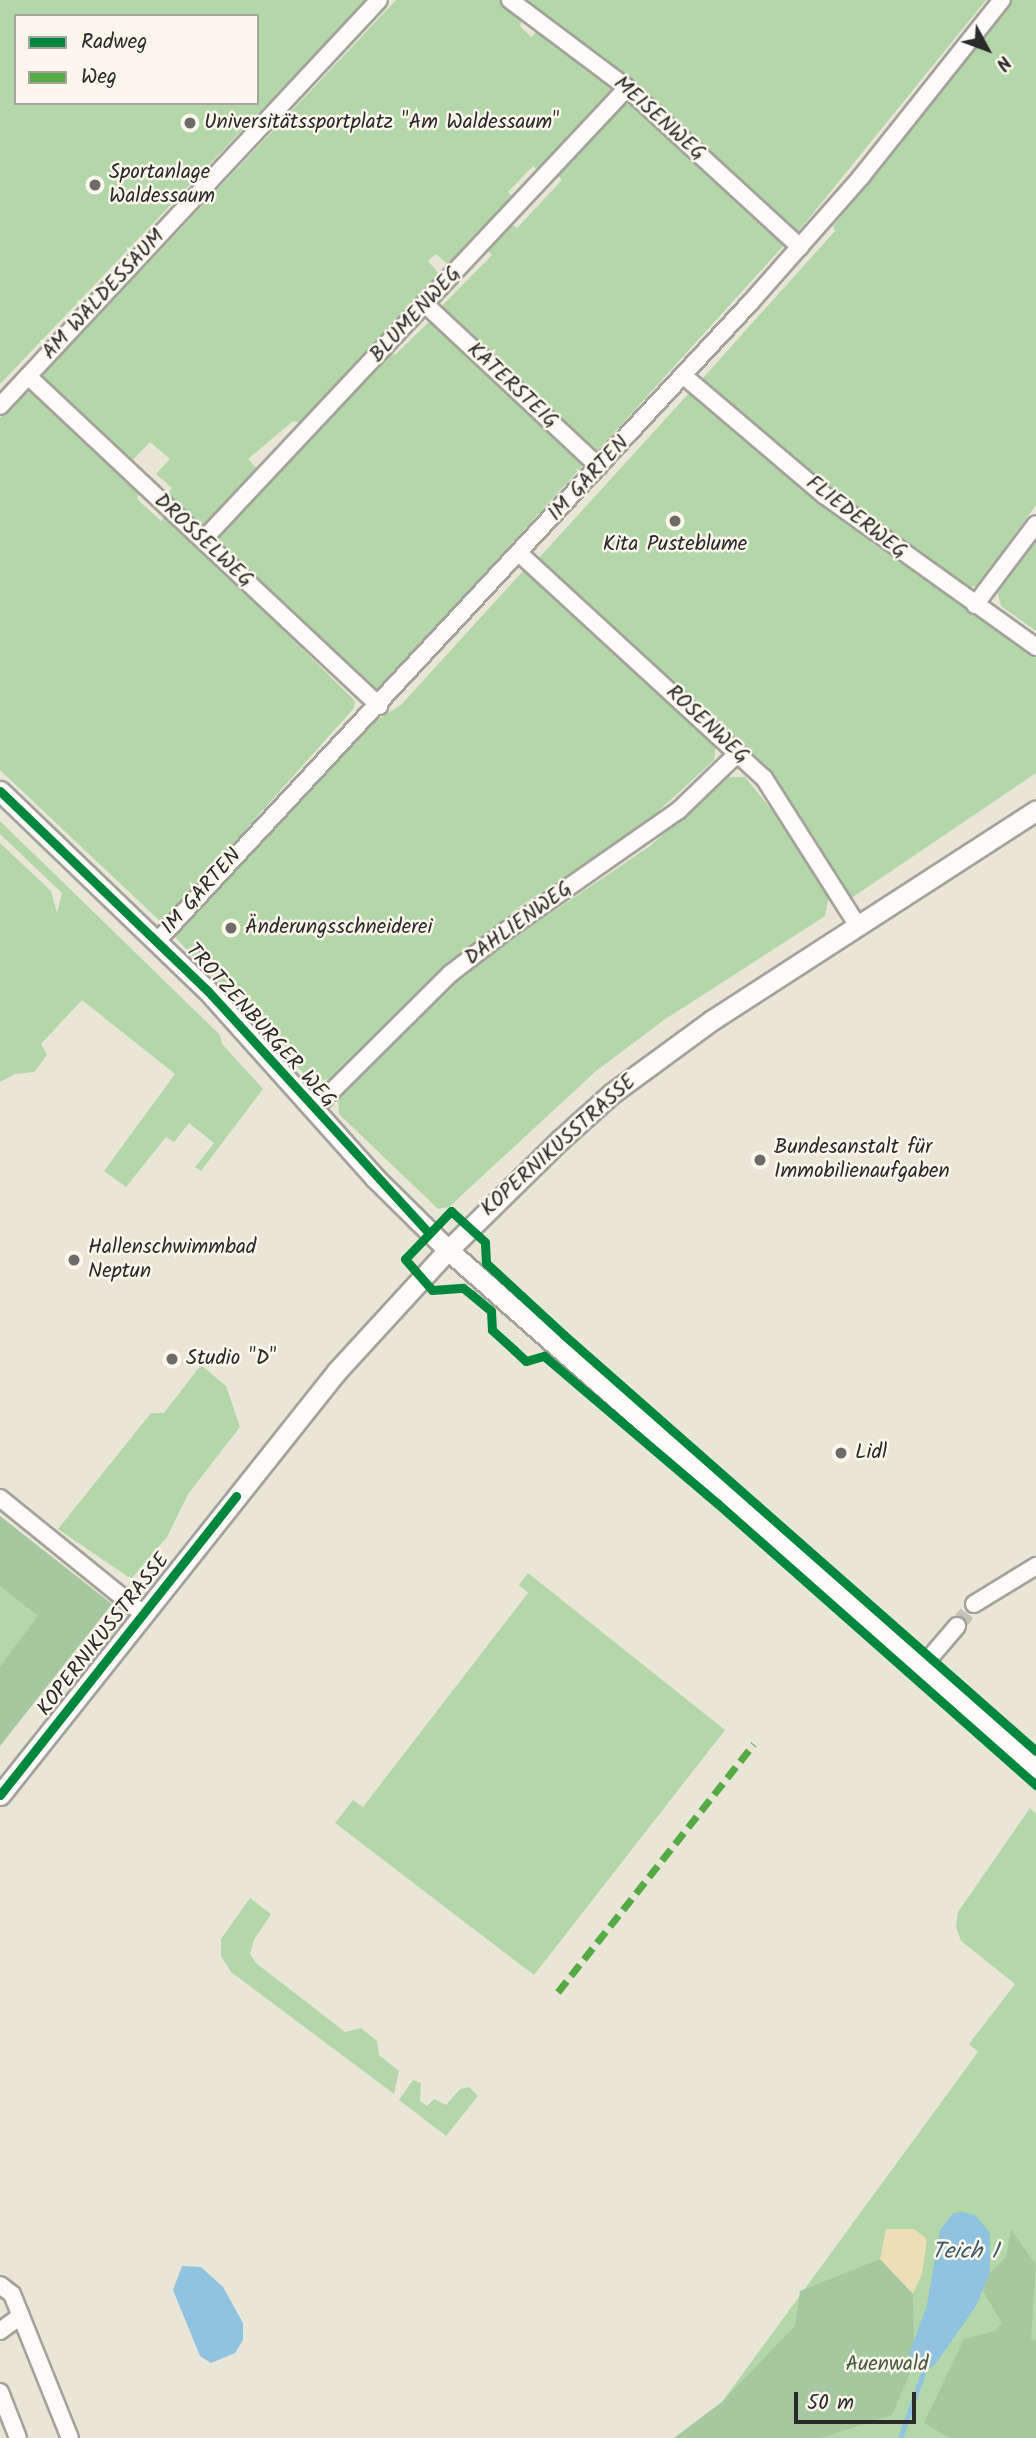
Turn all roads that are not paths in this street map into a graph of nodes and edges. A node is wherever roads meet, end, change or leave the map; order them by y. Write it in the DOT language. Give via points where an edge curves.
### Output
graph roads {
  1 [pos="379,0"];
  2 [pos="510,0"];
  3 [pos="1002,0"];
  4 [pos="627,88"];
  5 [pos="800,247"];
  6 [pos="425,304"];
  7 [pos="28,376"];
  8 [pos="684,376"];
  9 [pos="0,406"];
  10 [pos="599,467"];
  11 [pos="1036,524"];
  12 [pos="203,540"];
  13 [pos="520,554"];
  14 [pos="975,605"];
  15 [pos="1036,647"];
  16 [pos="379,706"];
  17 [pos="738,753"];
  18 [pos="0,791"];
  19 [pos="1036,810"];
  20 [pos="858,926"];
  21 [pos="158,940"];
  22 [pos="313,1110"];
  23 [pos="447,1251"];
  24 [pos="0,1497"];
  25 [pos="1036,1566"];
  26 [pos="974,1604"];
  27 [pos="143,1614"];
  28 [pos="957,1626"];
  29 [pos="922,1667"];
  30 [pos="1036,1768"];
  31 [pos="0,1795"];
  32 [pos="0,2285"];
  33 [pos="21,2316"];
  34 [pos="0,2330"];
  35 [pos="0,2392"];
  36 [pos="18,2438"];
  37 [pos="70,2438"];
  1 -- 7 [label="street, AM WALDESSAUM"];
  2 -- 4 [label="street, MEISENWEG"];
  3 -- 5 [label="street, IM GARTEN"];
  4 -- 5 [label="street, MEISENWEG"];
  4 -- 6 [label="street, BLUMENWEG"];
  5 -- 8 [label="street, IM GARTEN"];
  6 -- 10 [label="street, KATERSTEIG"];
  6 -- 12 [label="street, BLUMENWEG"];
  7 -- 9 [label="street, AM WALDESSAUM"];
  7 -- 12 [label="street, DROSSELWEG"];
  8 -- 10 [label="street, IM GARTEN"];
  8 -- 14 [label="street, FLIEDERWEG" via="824,495"];
  10 -- 13 [label="street, IM GARTEN"];
  11 -- 14 [label="street"];
  12 -- 16 [label="street, DROSSELWEG"];
  13 -- 16 [label="street, IM GARTEN"];
  13 -- 17 [label="street, ROSENWEG"];
  14 -- 15 [label="street, FLIEDERWEG"];
  16 -- 21 [label="street, IM GARTEN" via="363,715"];
  17 -- 20 [label="street, ROSENWEG" via="786,808"];
  17 -- 22 [label="street, DAHLIENWEG" via="658,826 450,974"];
  18 -- 21 [label="street, TROTZENBURGER WEG"];
  19 -- 20 [label="street, KOPERNIKUSSTRASSE"];
  20 -- 23 [label="street, KOPERNIKUSSTRASSE" via="712,1020 611,1094"];
  21 -- 22 [label="street, TROTZENBURGER WEG"];
  22 -- 23 [label="street, TROTZENBURGER WEG"];
  23 -- 27 [label="street, KOPERNIKUSSTRASSE" via="324,1387"];
  23 -- 29 [label="street, TROTZENBURGER WEG"];
  24 -- 27 [label="street, KOPERNIKUSSTRASSE"];
  25 -- 26 [label="street"];
  27 -- 31 [label="street, KOPERNIKUSSTRASSE"];
  28 -- 29 [label="street"];
  29 -- 30 [label="street, TROTZENBURGER WEG"];
  32 -- 33 [label="street" via="12,2294"];
  33 -- 34 [label="street"];
  33 -- 37 [label="street"];
  35 -- 36 [label="street"];
}
